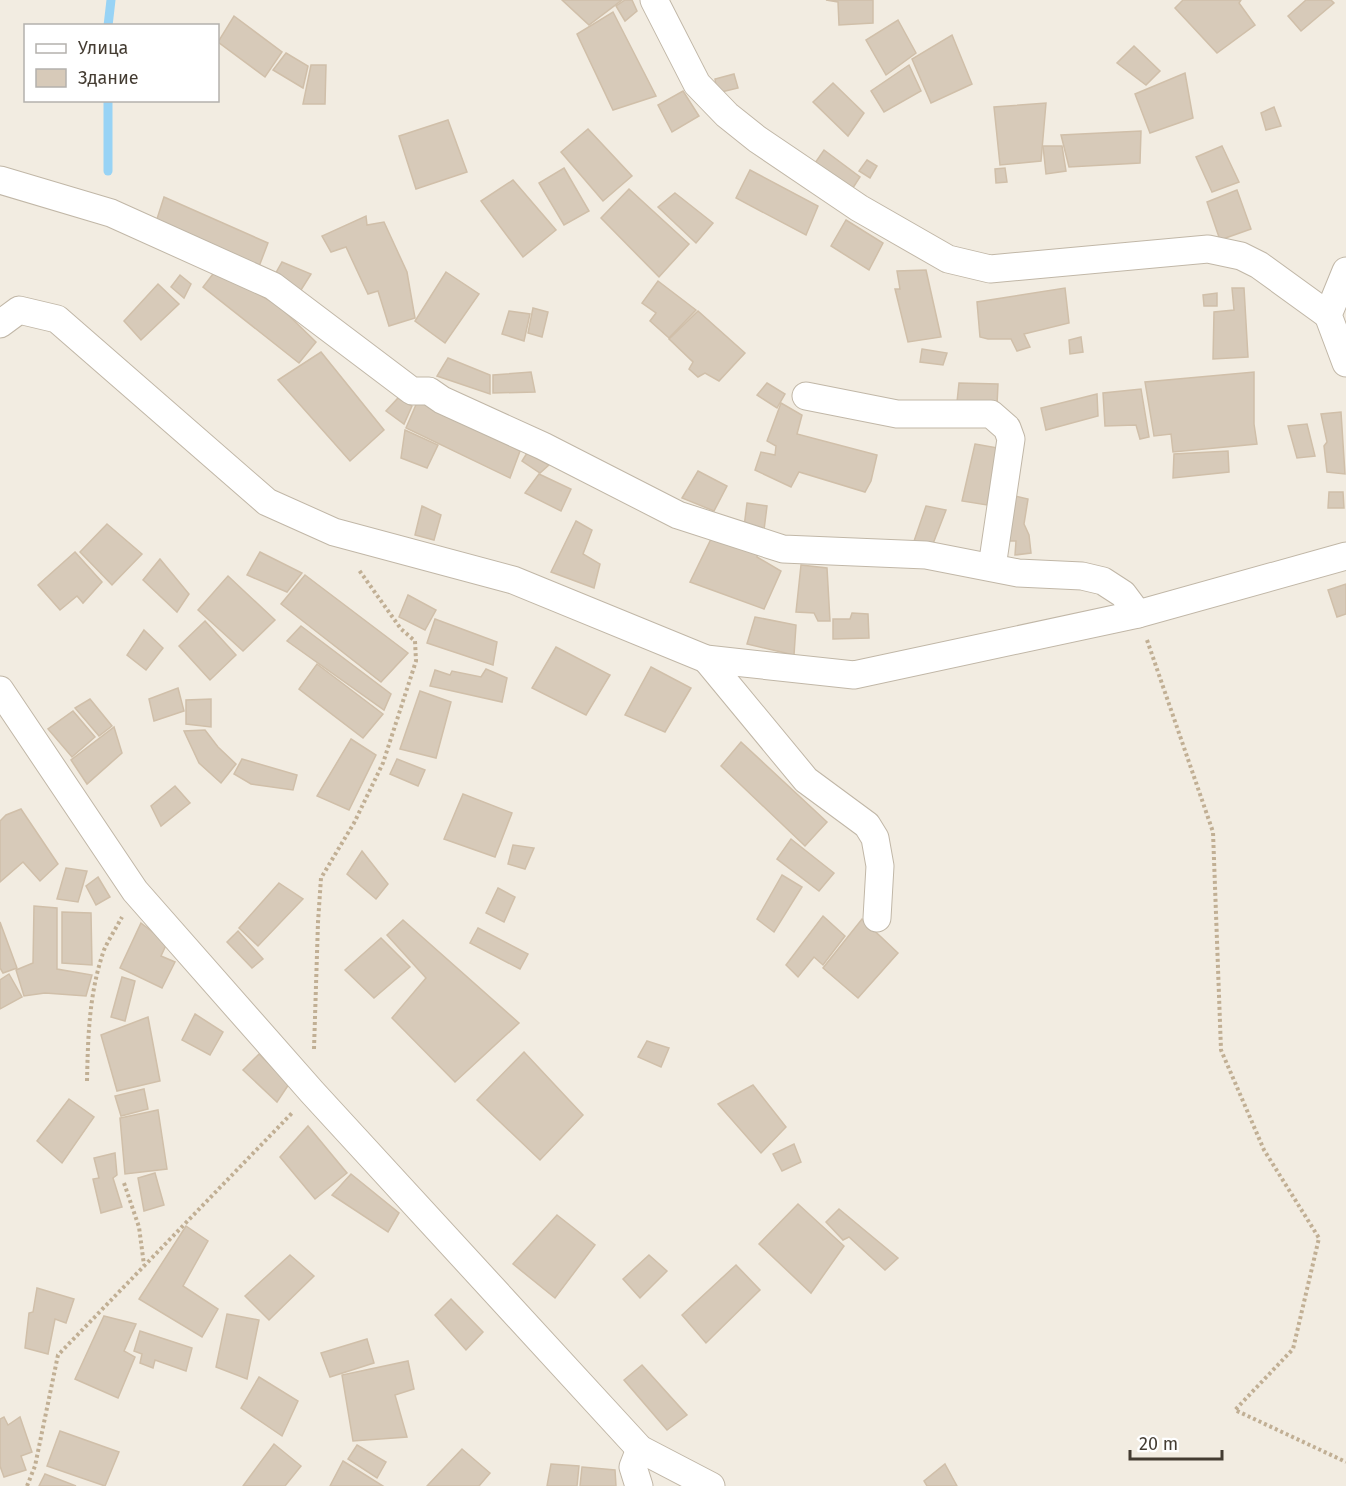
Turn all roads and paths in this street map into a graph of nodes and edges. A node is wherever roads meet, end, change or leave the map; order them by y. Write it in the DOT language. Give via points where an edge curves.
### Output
graph roads {
  1 [pos="654,0"];
  2 [pos="0,180"];
  3 [pos="1346,271"];
  4 [pos="1328,315"];
  5 [pos="0,324"];
  6 [pos="1346,363"];
  7 [pos="806,396"];
  8 [pos="334,532"];
  9 [pos="1346,556"];
  10 [pos="992,567"];
  11 [pos="1138,614"];
  12 [pos="706,659"];
  13 [pos="0,690"];
  14 [pos="135,891"];
  15 [pos="877,918"];
  16 [pos="87,1081"];
  17 [pos="312,1092"];
  18 [pos="124,1183"];
  19 [pos="144,1266"];
  20 [pos="640,1449"];
  21 [pos="1346,1462"];
  22 [pos="27,1486"];
  23 [pos="639,1486"];
  24 [pos="711,1486"];
  1 -- 4 [label="street" via="697,84 727,115 859,208 948,259 990,269 1208,249 1241,256 1259,265"];
  2 -- 10 [label="street" via="111,213 273,286 412,392 429,391 678,515 783,549 926,555"];
  3 -- 4 [label="street"];
  4 -- 6 [label="street"];
  5 -- 8 [label="street" via="19,310 57,319 267,502"];
  7 -- 10 [label="street" via="897,414 991,414 1007,428 1011,439"];
  8 -- 12 [label="street" via="513,580"];
  8 -- 17 [label="path" via="401,629 415,641 416,661 383,763 354,824 321,878"];
  9 -- 11 [label="street"];
  10 -- 11 [label="street" via="1103,581 1123,594"];
  11 -- 12 [label="street" via="854,675"];
  11 -- 21 [label="path" via="1213,832 1221,1050 1264,1150 1319,1238 1293,1349 1235,1410"];
  12 -- 15 [label="street" via="806,780 867,825 875,838 880,866"];
  13 -- 14 [label="street"];
  14 -- 16 [label="path" via="105,949 92,994"];
  14 -- 17 [label="street"];
  17 -- 19 [label="path"];
  17 -- 20 [label="street"];
  18 -- 19 [label="path" via="139,1227"];
  19 -- 22 [label="path" via="58,1355 35,1466"];
  20 -- 23 [label="street" via="633,1467"];
  20 -- 24 [label="street"];
}
